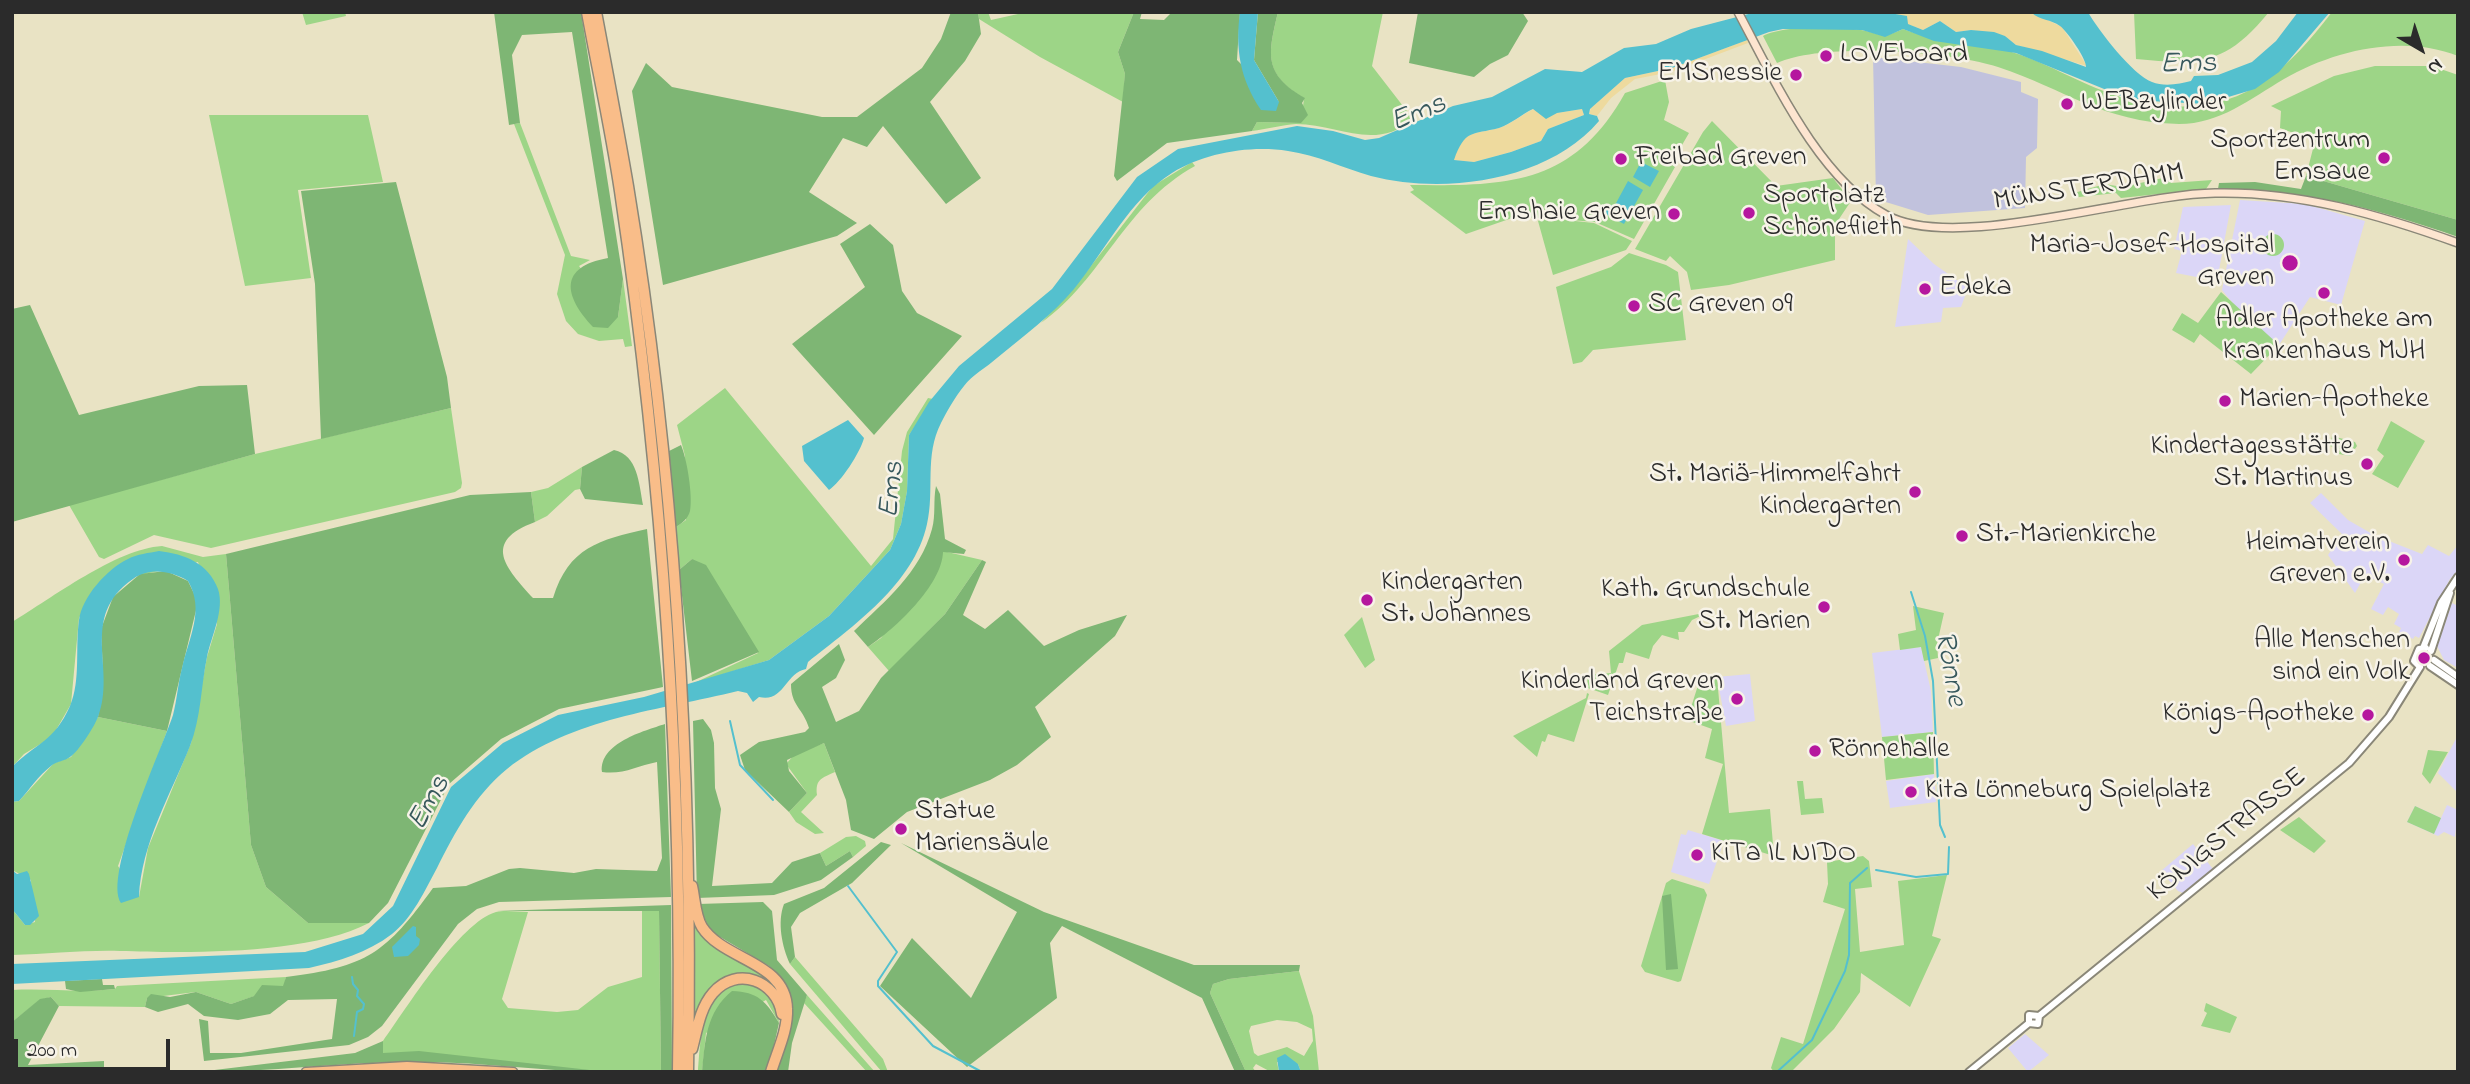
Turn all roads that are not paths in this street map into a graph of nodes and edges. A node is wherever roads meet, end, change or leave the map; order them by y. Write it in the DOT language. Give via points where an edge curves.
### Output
graph roads {
  1 [pos="587,12"];
  2 [pos="596,12"];
  3 [pos="1738,12"];
  4 [pos="2458,243"];
  5 [pos="642,323"];
  6 [pos="2458,578"];
  7 [pos="2427,649"];
  8 [pos="2432,663"];
  9 [pos="2420,667"];
  10 [pos="2458,677"];
  11 [pos="2458,685"];
  12 [pos="678,731"];
  13 [pos="687,854"];
  14 [pos="783,1032"];
  15 [pos="688,1067"];
  16 [pos="306,1072"];
  17 [pos="513,1072"];
  18 [pos="678,1072"];
  19 [pos="771,1072"];
  20 [pos="1969,1072"];
  1 -- 5 [label="highway"];
  2 -- 5 [label="highway" via="628,187"];
  3 -- 4 [label="main road, MÜNSTERDAMM" via="1801,125 1827,161 1869,204 1896,220 1931,228 1980,227 2162,198 2241,193 2323,203"];
  5 -- 12 [label="highway"];
  6 -- 7 [label="street"];
  7 -- 8 [label="street"];
  7 -- 9 [label="street" via="2414,658"];
  8 -- 9 [label="street"];
  8 -- 10 [label="street"];
  8 -- 11 [label="street"];
  9 -- 20 [label="street, KÖNIGSTRASSE" via="2389,717 2349,764 2039,1016 2038,1024 2029,1023"];
  12 -- 13 [label="highway"];
  12 -- 18 [label="highway"];
  13 -- 14 [label="highway" via="699,920 717,943 765,970 778,983 787,1006"];
  13 -- 15 [label="highway"];
  14 -- 15 [label="highway" via="781,1006 766,985 746,978 727,982 704,1007"];
  14 -- 19 [label="highway"];
  16 -- 17 [label="main road" via="386,1066"];
}
